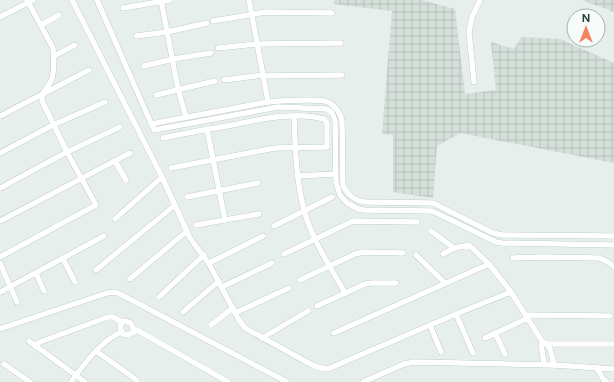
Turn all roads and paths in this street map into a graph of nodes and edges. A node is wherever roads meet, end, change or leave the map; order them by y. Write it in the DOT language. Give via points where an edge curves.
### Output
graph roads {
  1 [pos="72,0"];
  2 [pos="97,0"];
  3 [pos="170,0"];
  4 [pos="249,0"];
  5 [pos="480,0"];
  6 [pos="30,1"];
  7 [pos="161,1"];
  8 [pos="123,8"];
  9 [pos="332,13"];
  10 [pos="251,14"];
  11 [pos="59,15"];
  12 [pos="0,16"];
  13 [pos="213,21"];
  14 [pos="207,23"];
  15 [pos="41,25"];
  16 [pos="167,32"];
  17 [pos="136,36"];
  18 [pos="341,43"];
  19 [pos="258,44"];
  20 [pos="75,45"];
  21 [pos="218,48"];
  22 [pos="211,53"];
  23 [pos="54,56"];
  24 [pos="173,59"];
  25 [pos="144,66"];
  26 [pos="88,70"];
  27 [pos="342,75"];
  28 [pos="263,76"];
  29 [pos="224,80"];
  30 [pos="215,81"];
  31 [pos="474,82"];
  32 [pos="178,89"];
  33 [pos="42,94"];
  34 [pos="156,95"];
  35 [pos="105,102"];
  36 [pos="268,102"];
  37 [pos="0,116"];
  38 [pos="294,116"];
  39 [pos="186,117"];
  40 [pos="151,124"];
  41 [pos="53,125"];
  42 [pos="120,127"];
  43 [pos="207,129"];
  44 [pos="162,138"];
  45 [pos="295,147"];
  46 [pos="67,152"];
  47 [pos="0,153"];
  48 [pos="130,153"];
  49 [pos="213,160"];
  50 [pos="115,161"];
  51 [pos="171,168"];
  52 [pos="335,174"];
  53 [pos="297,176"];
  54 [pos="162,177"];
  55 [pos="81,179"];
  56 [pos="126,180"];
  57 [pos="258,183"];
  58 [pos="0,188"];
  59 [pos="219,190"];
  60 [pos="187,197"];
  61 [pos="332,197"];
  62 [pos="175,205"];
  63 [pos="304,211"];
  64 [pos="259,214"];
  65 [pos="115,220"];
  66 [pos="225,220"];
  67 [pos="0,221"];
  68 [pos="417,222"];
  69 [pos="196,225"];
  70 [pos="274,226"];
  71 [pos="187,231"];
  72 [pos="431,231"];
  73 [pos="104,236"];
  74 [pos="263,236"];
  75 [pos="614,236"];
  76 [pos="315,240"];
  77 [pos="614,245"];
  78 [pos="454,248"];
  79 [pos="403,253"];
  80 [pos="284,254"];
  81 [pos="443,254"];
  82 [pos="204,255"];
  83 [pos="416,255"];
  84 [pos="0,257"];
  85 [pos="513,258"];
  86 [pos="63,259"];
  87 [pos="0,263"];
  88 [pos="209,263"];
  89 [pos="272,263"];
  90 [pos="490,264"];
  91 [pos="330,266"];
  92 [pos="614,267"];
  93 [pos="96,270"];
  94 [pos="36,273"];
  95 [pos="130,279"];
  96 [pos="300,280"];
  97 [pos="219,281"];
  98 [pos="75,282"];
  99 [pos="396,283"];
  100 [pos="444,283"];
  101 [pos="10,286"];
  102 [pos="222,287"];
  103 [pos="288,288"];
  104 [pos="44,291"];
  105 [pos="0,292"];
  106 [pos="511,292"];
  107 [pos="345,293"];
  108 [pos="160,297"];
  109 [pos="17,302"];
  110 [pos="317,306"];
  111 [pos="234,310"];
  112 [pos="308,311"];
  113 [pos="183,312"];
  114 [pos="456,314"];
  115 [pos="527,316"];
  116 [pos="610,316"];
  117 [pos="122,322"];
  118 [pos="211,325"];
  119 [pos="430,325"];
  120 [pos="0,329"];
  121 [pos="136,330"];
  122 [pos="121,332"];
  123 [pos="334,333"];
  124 [pos="495,333"];
  125 [pos="262,338"];
  126 [pos="485,338"];
  127 [pos="29,341"];
  128 [pos="544,343"];
  129 [pos="614,344"];
  130 [pos="35,346"];
  131 [pos="96,351"];
  132 [pos="441,352"];
  133 [pos="473,353"];
  134 [pos="505,354"];
  135 [pos="4,364"];
  136 [pos="544,364"];
  137 [pos="554,365"];
  138 [pos="597,368"];
  139 [pos="614,369"];
  140 [pos="75,376"];
  141 [pos="30,382"];
  142 [pos="71,382"];
  143 [pos="85,382"];
  144 [pos="137,382"];
  145 [pos="228,382"];
  146 [pos="287,382"];
  147 [pos="364,382"];
  148 [pos="607,382"];
  1 -- 54 [label="street"];
  2 -- 40 [label="street"];
  3 -- 7 [label="street"];
  4 -- 10 [label="street"];
  5 -- 31 [label="street" via="472,17 469,32"];
  6 -- 12 [label="street"];
  6 -- 15 [label="street"];
  7 -- 8 [label="street"];
  7 -- 16 [label="street"];
  9 -- 10 [label="street"];
  10 -- 13 [label="street"];
  10 -- 19 [label="street"];
  11 -- 15 [label="street"];
  14 -- 16 [label="street"];
  15 -- 23 [label="street" via="53,48"];
  16 -- 17 [label="street"];
  16 -- 24 [label="street"];
  18 -- 19 [label="street"];
  19 -- 21 [label="street"];
  19 -- 28 [label="street"];
  20 -- 23 [label="street"];
  22 -- 24 [label="street"];
  23 -- 33 [label="street" via="51,81"];
  24 -- 25 [label="street"];
  24 -- 32 [label="street"];
  26 -- 33 [label="street"];
  27 -- 28 [label="street"];
  28 -- 29 [label="street"];
  28 -- 36 [label="street"];
  30 -- 32 [label="street"];
  32 -- 34 [label="street"];
  32 -- 39 [label="street"];
  33 -- 37 [label="street"];
  33 -- 41 [label="street" via="42,101"];
  35 -- 41 [label="street"];
  36 -- 39 [label="street"];
  36 -- 75 [label="street" via="325,101 335,107 342,121 343,186 346,192 358,201 433,203 502,235"];
  38 -- 43 [label="street" via="265,118"];
  38 -- 45 [label="street"];
  38 -- 45 [label="street" via="324,118 328,123 327,147"];
  39 -- 40 [label="street"];
  40 -- 52 [label="street" via="154,130 278,107 327,109 332,113 334,120"];
  41 -- 46 [label="street"];
  41 -- 47 [label="street"];
  42 -- 46 [label="street"];
  43 -- 44 [label="street"];
  43 -- 49 [label="street"];
  45 -- 49 [label="street" via="275,148"];
  45 -- 53 [label="street"];
  46 -- 55 [label="street"];
  46 -- 58 [label="street"];
  48 -- 50 [label="street"];
  49 -- 51 [label="street"];
  49 -- 59 [label="street"];
  50 -- 55 [label="street"];
  50 -- 56 [label="street"];
  52 -- 53 [label="street"];
  52 -- 77 [label="street" via="340,196 358,209 432,211 502,243"];
  53 -- 63 [label="street"];
  54 -- 62 [label="street"];
  54 -- 65 [label="street"];
  55 -- 67 [label="street"];
  55 -- 84 [label="street" via="96,205"];
  57 -- 59 [label="street"];
  59 -- 60 [label="street"];
  59 -- 66 [label="street"];
  61 -- 63 [label="street"];
  62 -- 71 [label="street"];
  62 -- 93 [label="street"];
  63 -- 70 [label="street"];
  63 -- 76 [label="street"];
  64 -- 66 [label="street"];
  66 -- 69 [label="street"];
  68 -- 76 [label="street" via="353,221"];
  71 -- 82 [label="street"];
  71 -- 95 [label="street"];
  72 -- 78 [label="street"];
  73 -- 86 [label="street"];
  74 -- 88 [label="street"];
  76 -- 80 [label="street"];
  76 -- 91 [label="street"];
  78 -- 81 [label="street"];
  78 -- 90 [label="street" via="469,245"];
  79 -- 91 [label="street" via="362,252"];
  82 -- 88 [label="street"];
  82 -- 108 [label="street"];
  83 -- 100 [label="street"];
  85 -- 92 [label="street" via="599,258"];
  86 -- 94 [label="street"];
  86 -- 98 [label="street"];
  87 -- 101 [label="street"];
  88 -- 97 [label="street"];
  89 -- 102 [label="street"];
  90 -- 100 [label="street"];
  90 -- 106 [label="street"];
  91 -- 96 [label="street"];
  91 -- 107 [label="street"];
  94 -- 101 [label="street"];
  94 -- 104 [label="street"];
  97 -- 102 [label="street"];
  97 -- 113 [label="street"];
  99 -- 107 [label="street" via="365,284"];
  100 -- 123 [label="street"];
  101 -- 105 [label="street"];
  101 -- 109 [label="street"];
  102 -- 111 [label="street"];
  103 -- 111 [label="street"];
  106 -- 114 [label="street"];
  106 -- 115 [label="street"];
  107 -- 110 [label="street"];
  111 -- 118 [label="street"];
  111 -- 125 [label="street" via="245,328"];
  112 -- 125 [label="street"];
  114 -- 119 [label="street"];
  114 -- 133 [label="street"];
  115 -- 116 [label="street"];
  115 -- 124 [label="street"];
  115 -- 128 [label="street"];
  117 -- 121 [label="street" via="129,321"];
  117 -- 122 [label="street"];
  117 -- 130 [label="street" via="108,317"];
  119 -- 125 [label="street" via="330,368 314,366"];
  119 -- 132 [label="street"];
  120 -- 146 [label="street" via="115,292"];
  121 -- 122 [label="street" via="128,335"];
  121 -- 145 [label="street"];
  122 -- 131 [label="street"];
  124 -- 126 [label="street"];
  124 -- 134 [label="street"];
  127 -- 130 [label="street"];
  128 -- 129 [label="street"];
  128 -- 136 [label="street"];
  128 -- 137 [label="street" via="550,349"];
  130 -- 140 [label="street"];
  131 -- 140 [label="street"];
  131 -- 144 [label="street"];
  135 -- 141 [label="street"];
  136 -- 137 [label="street"];
  136 -- 147 [label="street" via="414,362"];
  137 -- 138 [label="street"];
  138 -- 139 [label="street"];
  138 -- 148 [label="street"];
  140 -- 142 [label="street"];
  140 -- 143 [label="street"];
}
